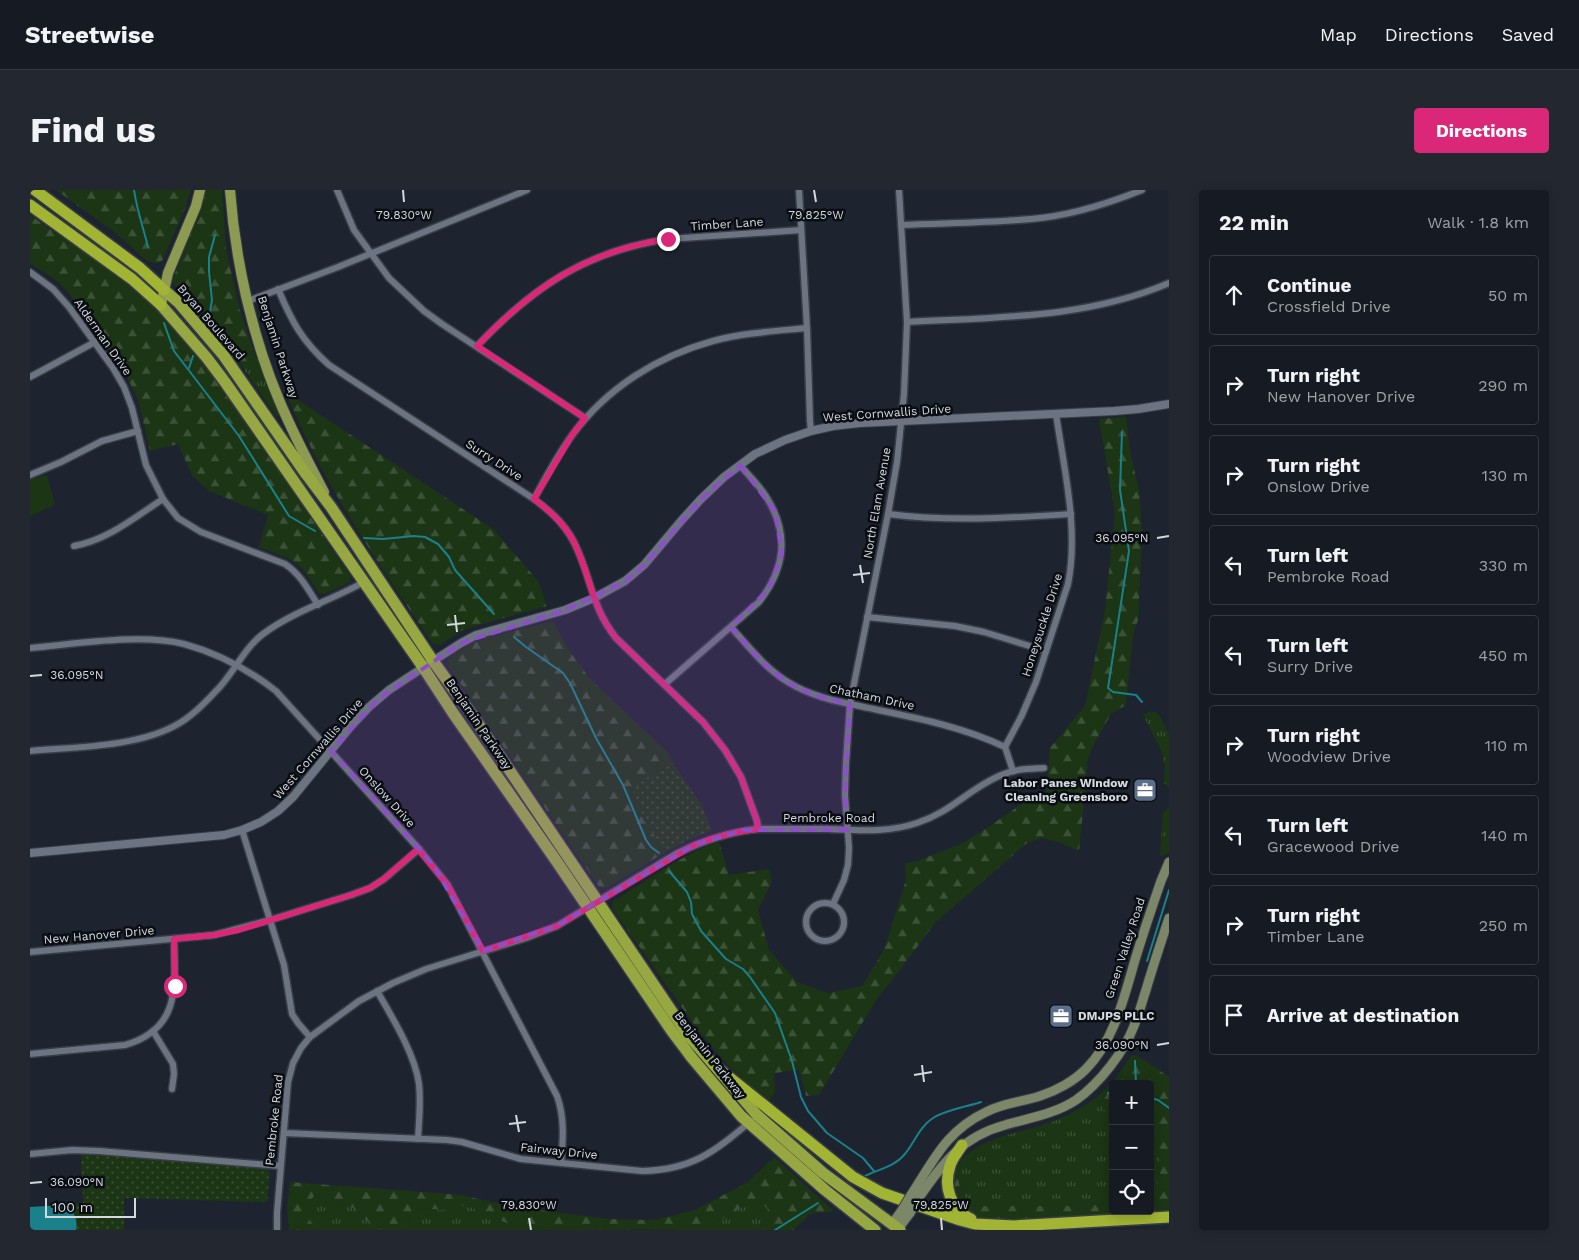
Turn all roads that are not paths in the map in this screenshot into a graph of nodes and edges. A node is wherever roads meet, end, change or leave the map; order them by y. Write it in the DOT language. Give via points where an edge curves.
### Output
graph roads {
  1 [pos="35,190"];
  2 [pos="200,190"];
  3 [pos="230,190"];
  4 [pos="337,190"];
  5 [pos="527,190"];
  6 [pos="799,190"];
  7 [pos="899,190"];
  8 [pos="1142,190"];
  9 [pos="30,205"];
  10 [pos="901,225"];
  11 [pos="801,230"];
  12 [pos="370,253"];
  13 [pos="30,272"];
  14 [pos="1169,283"];
  15 [pos="278,289"];
  16 [pos="164,290"];
  17 [pos="248,301"];
  18 [pos="161,305"];
  19 [pos="907,322"];
  20 [pos="807,328"];
  21 [pos="96,342"];
  22 [pos="477,346"];
  23 [pos="30,377"];
  24 [pos="1169,404"];
  25 [pos="1056,414"];
  26 [pos="585,418"];
  27 [pos="901,421"];
  28 [pos="138,431"];
  29 [pos="812,431"];
  30 [pos="740,465"];
  31 [pos="30,476"];
  32 [pos="163,498"];
  33 [pos="534,499"];
  34 [pos="331,507"];
  35 [pos="888,514"];
  36 [pos="1071,514"];
  37 [pos="74,546"];
  38 [pos="364,582"];
  39 [pos="594,598"];
  40 [pos="318,605"];
  41 [pos="868,617"];
  42 [pos="731,627"];
  43 [pos="30,648"];
  44 [pos="1046,651"];
  45 [pos="428,664"];
  46 [pos="235,665"];
  47 [pos="665,684"];
  48 [pos="850,704"];
  49 [pos="1005,747"];
  50 [pos="30,751"];
  51 [pos="330,751"];
  52 [pos="1044,768"];
  53 [pos="1013,771"];
  54 [pos="758,829"];
  55 [pos="242,830"];
  56 [pos="848,830"];
  57 [pos="418,849"];
  58 [pos="30,853"];
  59 [pos="1169,862"];
  60 [pos="833,904"];
  61 [pos="594,905"];
  62 [pos="1169,918"];
  63 [pos="270,920"];
  64 [pos="174,939"];
  65 [pos="483,951"];
  66 [pos="30,952"];
  67 [pos="377,991"];
  68 [pos="153,1031"];
  69 [pos="310,1037"];
  70 [pos="30,1054"];
  71 [pos="714,1065"];
  72 [pos="172,1089"];
  73 [pos="753,1119"];
  74 [pos="284,1133"];
  75 [pos="418,1138"];
  76 [pos="962,1145"];
  77 [pos="30,1154"];
  78 [pos="562,1163"];
  79 [pos="280,1166"];
  80 [pos="915,1197"];
  81 [pos="1169,1217"];
  82 [pos="994,1225"];
  83 [pos="896,1229"];
  84 [pos="277,1230"];
  85 [pos="876,1230"];
  1 -- 16 [label="highway, Bryan Boulevard" via="133,262"];
  2 -- 16 [label="main road"];
  3 -- 17 [label="main road, Benjamin Parkway"];
  4 -- 12 [label="street" via="354,230"];
  5 -- 12 [label="street"];
  6 -- 11 [label="street"];
  7 -- 10 [label="street, North Elam Avenue"];
  8 -- 10 [label="street" via="1110,203 1053,216"];
  9 -- 18 [label="highway" via="132,279"];
  10 -- 19 [label="street, North Elam Avenue"];
  11 -- 20 [label="street"];
  11 -- 22 [label="street, Timber Lane" via="650,241 614,251 554,279 520,304"];
  12 -- 15 [label="street"];
  12 -- 22 [label="street" via="411,300"];
  13 -- 21 [label="street, Alderman Drive" via="53,289"];
  14 -- 19 [label="street" via="1121,300 1067,312"];
  15 -- 17 [label="street"];
  15 -- 33 [label="street, Surry Drive" via="302,338 328,365"];
  16 -- 18 [label="main road"];
  16 -- 34 [label="highway, Bryan Boulevard" via="224,356"];
  17 -- 34 [label="main road, Benjamin Parkway" via="279,400"];
  18 -- 38 [label="highway, Benjamin Parkway" via="225,382"];
  19 -- 27 [label="street, North Elam Avenue"];
  20 -- 26 [label="street" via="735,336 692,347 629,380"];
  20 -- 29 [label="street"];
  21 -- 23 [label="street"];
  21 -- 28 [label="street, Alderman Drive" via="124,387"];
  22 -- 26 [label="street"];
  24 -- 25 [label="street, West Cornwallis Drive" via="1130,410"];
  25 -- 27 [label="street, West Cornwallis Drive"];
  25 -- 36 [label="street, Honeysuckle Drive"];
  26 -- 33 [label="street"];
  27 -- 29 [label="street, West Cornwallis Drive" via="833,426"];
  27 -- 35 [label="street, North Elam Avenue"];
  28 -- 31 [label="street" via="102,442"];
  28 -- 32 [label="street, Alderman Drive" via="146,465"];
  29 -- 30 [label="street, West Cornwallis Drive" via="766,448"];
  30 -- 39 [label="street, West Cornwallis Drive" via="701,499 644,565"];
  30 -- 42 [label="street" via="775,512 782,554 768,590"];
  32 -- 37 [label="street" via="113,532"];
  32 -- 40 [label="street, Alderman Drive" via="178,518 201,532 294,570"];
  33 -- 39 [label="street, Surry Drive" via="552,512 570,536"];
  34 -- 45 [label="highway, Benjamin Parkway"];
  35 -- 36 [label="street" via="950,520"];
  35 -- 41 [label="street, North Elam Avenue"];
  36 -- 44 [label="street, Honeysuckle Drive" via="1071,571"];
  38 -- 40 [label="street"];
  38 -- 45 [label="highway, Benjamin Parkway"];
  39 -- 45 [label="street, West Cornwallis Drive" via="552,614 476,635"];
  39 -- 47 [label="street, Surry Drive" via="616,638"];
  40 -- 46 [label="street" via="262,635"];
  41 -- 44 [label="street" via="955,626"];
  41 -- 48 [label="street, North Elam Avenue"];
  42 -- 47 [label="street"];
  42 -- 48 [label="street, Chatham Drive" via="764,664 789,683 814,695"];
  43 -- 46 [label="street, Onslow Drive" via="155,640 209,652"];
  44 -- 49 [label="street, Honeysuckle Drive" via="1029,698"];
  45 -- 51 [label="street, West Cornwallis Drive" via="378,699"];
  45 -- 61 [label="highway, Benjamin Parkway" via="453,713"];
  46 -- 50 [label="street" via="199,709 160,733 142,739"];
  46 -- 51 [label="street, Onslow Drive" via="276,691"];
  47 -- 54 [label="street, Surry Drive" via="703,722 734,763"];
  48 -- 49 [label="street, Chatham Drive" via="940,723"];
  48 -- 56 [label="street, North Elam Avenue" via="845,795"];
  49 -- 53 [label="street"];
  51 -- 55 [label="street, West Cornwallis Drive" via="278,811"];
  51 -- 57 [label="street, Onslow Drive"];
  52 -- 53 [label="street, Pembroke Road"];
  53 -- 56 [label="street, Pembroke Road" via="988,782 937,816 916,824"];
  54 -- 56 [label="street, Pembroke Road"];
  54 -- 61 [label="street, Pembroke Road" via="694,845"];
  55 -- 58 [label="street, West Cornwallis Drive" via="224,835"];
  55 -- 63 [label="street"];
  56 -- 60 [label="street, North Elam Avenue" via="848,865"];
  57 -- 63 [label="street, New Hanover Drive" via="370,888"];
  57 -- 65 [label="street, Onslow Drive" via="447,884"];
  59 -- 80 [label="main road, Green Valley Road" via="1112,1029 1096,1058 1084,1071 1056,1090 986,1111 963,1126 947,1140"];
  60 -- 60 [label="street" via="842,913 842,930 834,939 816,940 807,930 806,916 820,903"];
  61 -- 65 [label="street, Pembroke Road" via="549,930"];
  61 -- 71 [label="highway, Benjamin Parkway" via="686,1034"];
  61 -- 73 [label="highway, Benjamin Parkway" via="671,1030 716,1088"];
  62 -- 76 [label="main road, Green Valley Road" via="1134,1027 1113,1062 1094,1084 1077,1100 1060,1109 988,1131"];
  63 -- 64 [label="street, New Hanover Drive" via="214,935"];
  63 -- 69 [label="street" via="284,965 292,1014"];
  64 -- 66 [label="street, New Hanover Drive"];
  64 -- 68 [label="street" via="173,998"];
  65 -- 67 [label="street, Pembroke Road" via="426,969"];
  65 -- 78 [label="street, Onslow Drive" via="557,1096 563,1118"];
  67 -- 69 [label="street, Pembroke Road"];
  67 -- 75 [label="street" via="413,1062 420,1100"];
  68 -- 70 [label="street" via="125,1045"];
  68 -- 72 [label="street" via="173,1064"];
  69 -- 74 [label="street, Pembroke Road" via="290,1072"];
  71 -- 73 [label="highway, Benjamin Parkway"];
  71 -- 82 [label="highway" via="863,1184 960,1220"];
  73 -- 78 [label="street, Fairway Drive" via="713,1151 684,1165 642,1171"];
  73 -- 83 [label="highway, Benjamin Parkway"];
  73 -- 85 [label="highway, Benjamin Parkway" via="839,1202"];
  74 -- 75 [label="street, Fairway Drive"];
  74 -- 79 [label="street, Pembroke Road"];
  75 -- 78 [label="street, Fairway Drive" via="462,1142 521,1159"];
  76 -- 80 [label="main road, Green Valley Road"];
  76 -- 82 [label="highway" via="950,1166 948,1185 954,1206 974,1221"];
  77 -- 79 [label="street" via="99,1151"];
  79 -- 84 [label="street, Pembroke Road"];
  80 -- 83 [label="main road, Green Valley Road, bridge"];
  81 -- 82 [label="highway"];
}
